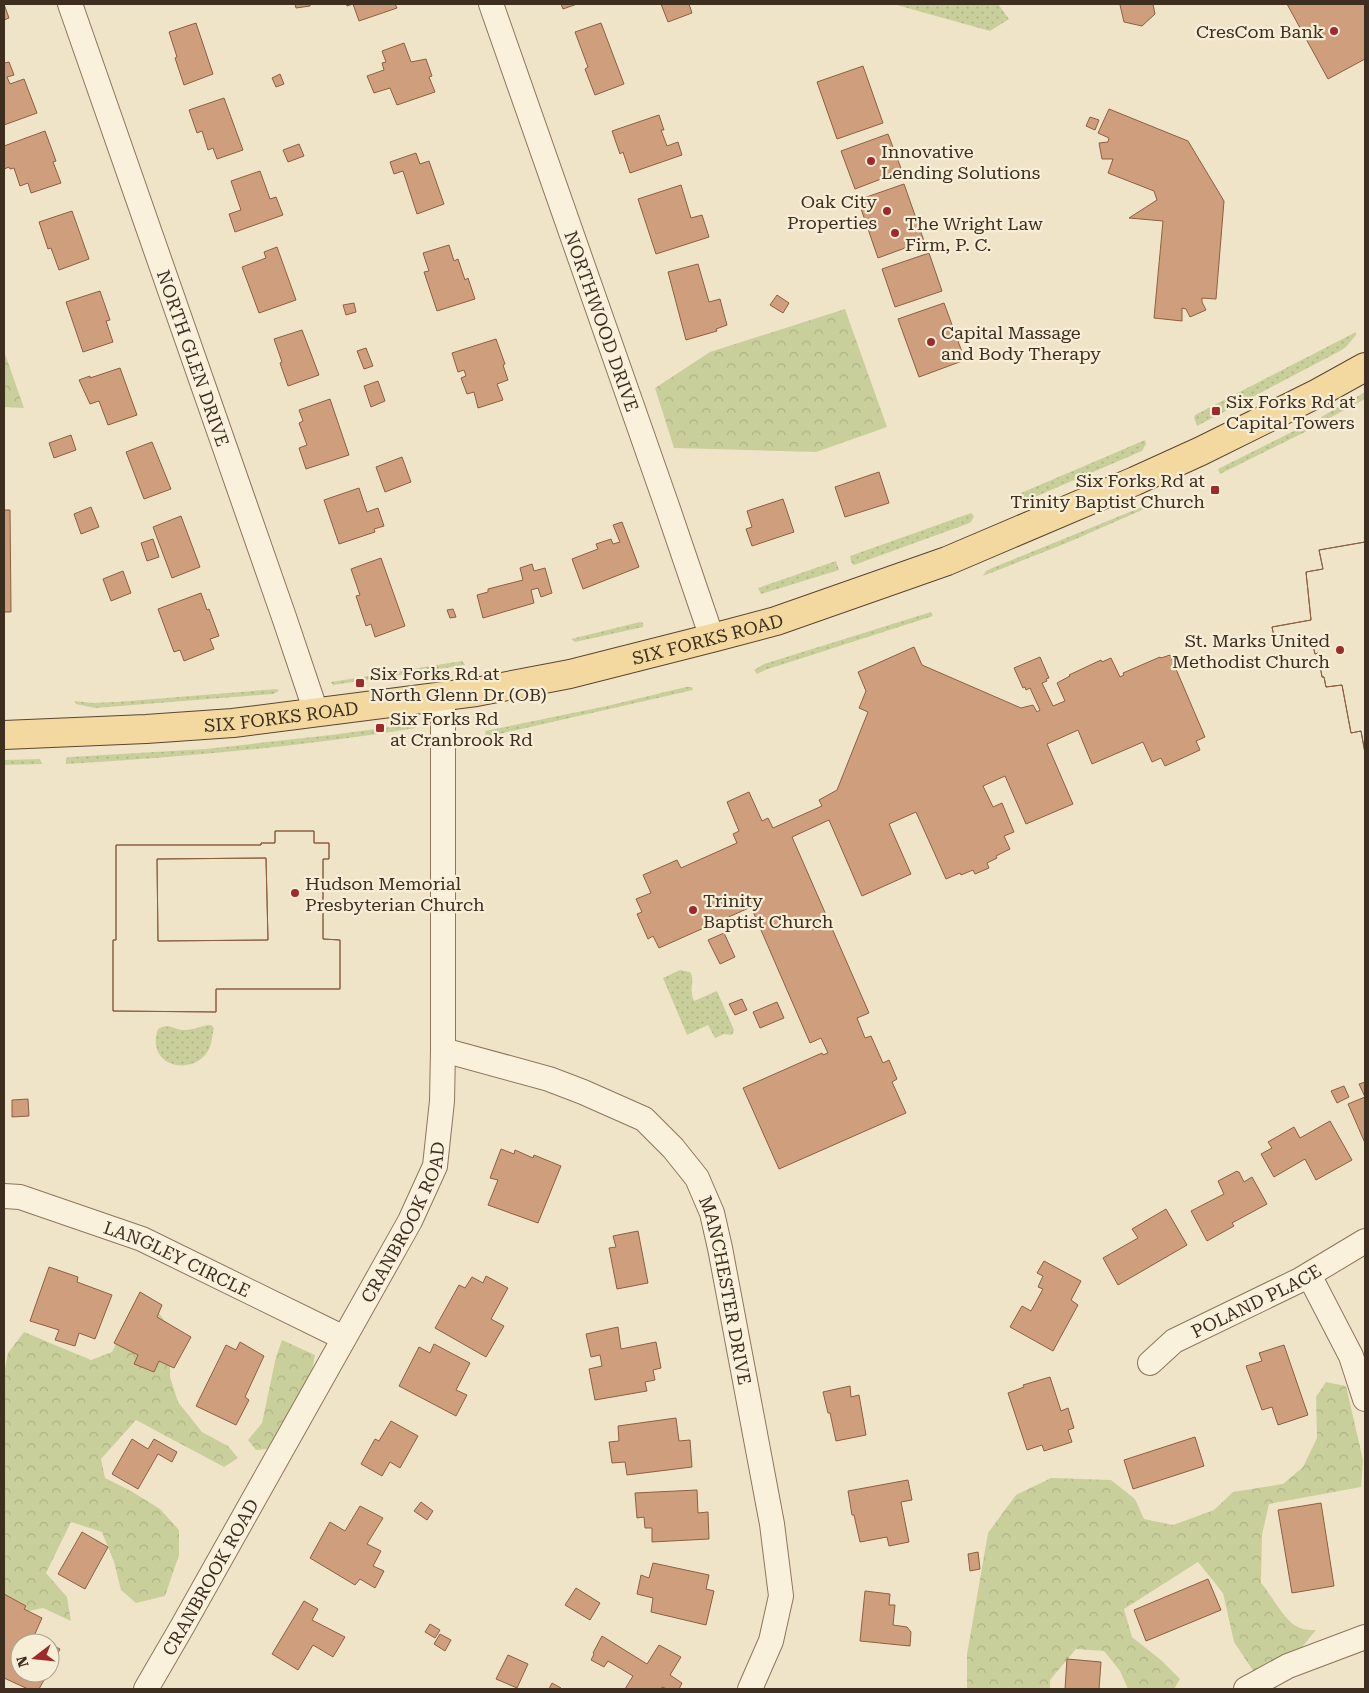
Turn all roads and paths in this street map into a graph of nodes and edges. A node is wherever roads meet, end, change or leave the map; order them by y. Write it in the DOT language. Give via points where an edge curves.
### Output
graph roads {
  1 [pos="70,4"];
  2 [pos="491,4"];
  3 [pos="1365,367"];
  4 [pos="712,638"];
  5 [pos="443,696"];
  6 [pos="316,712"];
  7 [pos="4,734"];
  8 [pos="443,1050"];
  9 [pos="4,1196"];
  10 [pos="1365,1240"];
  11 [pos="1309,1275"];
  12 [pos="344,1338"];
  13 [pos="1150,1363"];
  14 [pos="1365,1398"];
  15 [pos="1365,1637"];
  16 [pos="146,1689"];
  17 [pos="750,1689"];
  18 [pos="1246,1689"];
  1 -- 6 [label="street, NORTH GLEN DRIVE"];
  2 -- 4 [label="street, NORTHWOOD DRIVE"];
  3 -- 4 [label="main road, SIX FORKS ROAD" via="1201,451 946,561 776,621"];
  4 -- 5 [label="main road, SIX FORKS ROAD" via="552,678"];
  5 -- 6 [label="main road, SIX FORKS ROAD"];
  5 -- 8 [label="street, CRANBROOK ROAD"];
  6 -- 7 [label="main road, SIX FORKS ROAD" via="146,730"];
  8 -- 12 [label="street, CRANBROOK ROAD" via="442,1101 435,1166 410,1221"];
  8 -- 17 [label="street, MANCHESTER DRIVE" via="549,1079 644,1119 697,1178 712,1213 720,1248 772,1524 781,1596 771,1641"];
  9 -- 12 [label="street, LANGLEY CIRCLE" via="20,1197 142,1239"];
  10 -- 11 [label="street, POLAND PLACE"];
  11 -- 13 [label="street, POLAND PLACE" via="1174,1341"];
  11 -- 14 [label="street" via="1351,1356"];
  12 -- 16 [label="street, CRANBROOK ROAD"];
  15 -- 18 [label="street" via="1288,1666"];
}
